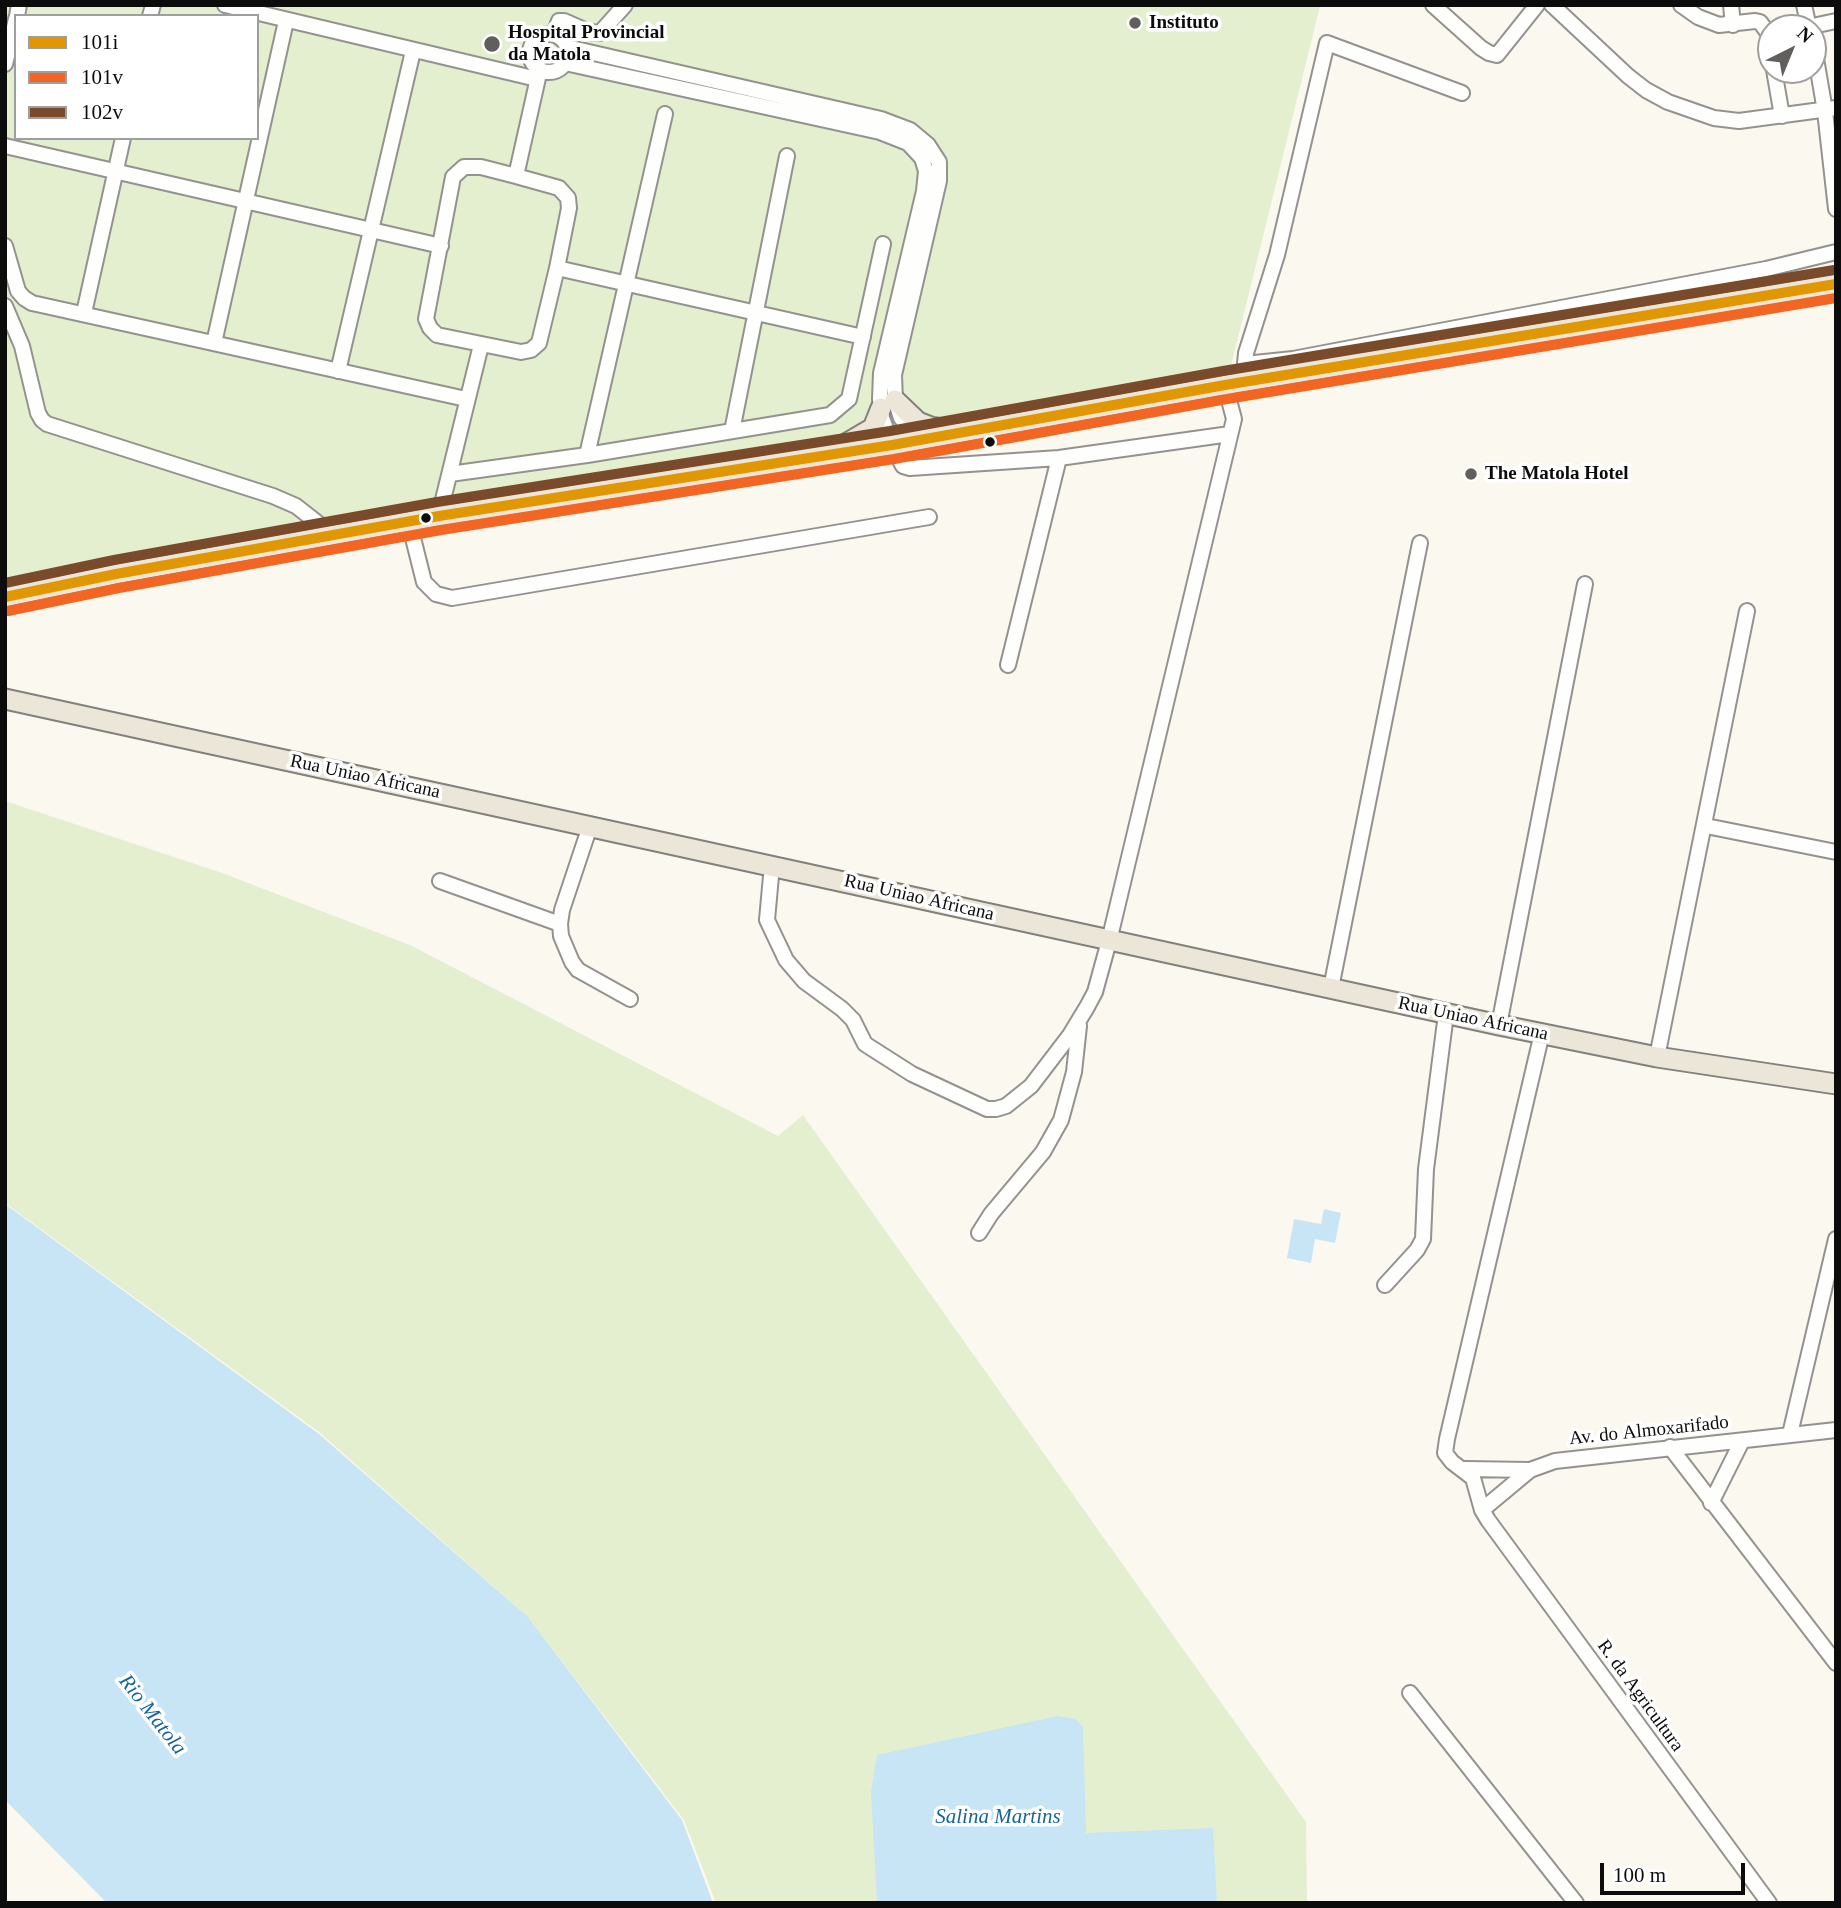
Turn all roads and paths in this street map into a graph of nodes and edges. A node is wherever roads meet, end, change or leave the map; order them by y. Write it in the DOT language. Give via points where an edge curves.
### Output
graph roads {
  1 [pos="225,5"];
  2 [pos="625,5"];
  3 [pos="1537,5"];
  4 [pos="1552,5"];
  5 [pos="1681,5"];
  6 [pos="1731,5"];
  7 [pos="1435,6"];
  8 [pos="286,21"];
  9 [pos="1757,21"];
  10 [pos="1733,25"];
  11 [pos="14,26"];
  12 [pos="554,34"];
  13 [pos="567,47"];
  14 [pos="413,51"];
  15 [pos="565,63"];
  16 [pos="5,64"];
  17 [pos="538,74"];
  18 [pos="1776,84"];
  19 [pos="1824,84"];
  20 [pos="1462,93"];
  21 [pos="1830,109"];
  22 [pos="665,114"];
  23 [pos="1782,116"];
  24 [pos="123,140"];
  25 [pos="5,146"];
  26 [pos="786,156"];
  27 [pos="116,171"];
  28 [pos="516,176"];
  29 [pos="247,201"];
  30 [pos="1836,209"];
  31 [pos="370,229"];
  32 [pos="883,244"];
  33 [pos="5,246"];
  34 [pos="442,246"];
  35 [pos="1836,252"];
  36 [pos="557,268"];
  37 [pos="1836,284"];
  38 [pos="627,285"];
  39 [pos="5,306"];
  40 [pos="84,313"];
  41 [pos="757,313"];
  42 [pos="863,337"];
  43 [pos="214,343"];
  44 [pos="481,345"];
  45 [pos="338,371"];
  46 [pos="1238,377"];
  47 [pos="467,399"];
  48 [pos="888,404"];
  49 [pos="732,431"];
  50 [pos="963,432"];
  51 [pos="1230,434"];
  52 [pos="918,440"];
  53 [pos="892,445"];
  54 [pos="587,455"];
  55 [pos="822,456"];
  56 [pos="1059,458"];
  57 [pos="450,474"];
  58 [pos="439,516"];
  59 [pos="929,517"];
  60 [pos="409,522"];
  61 [pos="333,535"];
  62 [pos="1420,543"];
  63 [pos="1585,584"];
  64 [pos="5,597"];
  65 [pos="1747,611"];
  66 [pos="1008,664"];
  67 [pos="5,699"];
  68 [pos="590,826"];
  69 [pos="1706,827"];
  70 [pos="1836,852"];
  71 [pos="772,864"];
  72 [pos="440,881"];
  73 [pos="560,924"];
  74 [pos="1109,941"];
  75 [pos="1331,988"];
  76 [pos="630,999"];
  77 [pos="1446,1014"];
  78 [pos="1080,1021"];
  79 [pos="1499,1025"];
  80 [pos="1542,1033"];
  81 [pos="1657,1057"];
  82 [pos="1836,1084"];
  83 [pos="979,1233"];
  84 [pos="1836,1239"];
  85 [pos="1385,1284"];
  86 [pos="1836,1430"];
  87 [pos="1790,1434"];
  88 [pos="1742,1441"];
  89 [pos="1670,1447"];
  90 [pos="1465,1469"];
  91 [pos="1530,1470"];
  92 [pos="1711,1503"];
  93 [pos="1482,1510"];
  94 [pos="1836,1663"];
  95 [pos="1410,1693"];
  96 [pos="1573,1902"];
  97 [pos="1769,1903"];
  1 -- 8 [label="street"];
  2 -- 12 [label="street" via="600,33 559,21"];
  3 -- 7 [label="street" via="1497,55 1481,48"];
  4 -- 23 [label="street" via="1628,76 1668,103 1739,121"];
  5 -- 10 [label="street" via="1708,22"];
  6 -- 10 [label="street"];
  8 -- 14 [label="street"];
  8 -- 29 [label="street"];
  9 -- 10 [label="street"];
  11 -- 16 [label="street"];
  12 -- 13 [label="street"];
  12 -- 17 [label="street" via="541,35 532,43 530,55"];
  13 -- 15 [label="street"];
  13 -- 48 [label="street" via="881,119 910,130 928,145 939,162 939,181"];
  14 -- 17 [label="street"];
  14 -- 31 [label="street"];
  15 -- 17 [label="street"];
  15 -- 48 [label="street" via="880,132 908,143 922,158 926,171 881,373"];
  17 -- 28 [label="street"];
  18 -- 23 [label="street"];
  19 -- 21 [label="street"];
  20 -- 46 [label="street" via="1327,43 1277,255"];
  21 -- 23 [label="street"];
  21 -- 30 [label="street"];
  22 -- 38 [label="street"];
  24 -- 27 [label="street"];
  25 -- 27 [label="street"];
  26 -- 41 [label="street"];
  27 -- 29 [label="street"];
  27 -- 40 [label="street"];
  28 -- 34 [label="street" via="464,167 453,177"];
  28 -- 36 [label="street" via="559,188 568,198"];
  29 -- 31 [label="street"];
  29 -- 43 [label="street"];
  31 -- 34 [label="street"];
  31 -- 45 [label="street"];
  32 -- 42 [label="street"];
  33 -- 40 [label="street" via="23,298"];
  34 -- 44 [label="street" via="426,319 437,335"];
  35 -- 46 [label="street" via="1293,359"];
  36 -- 38 [label="street"];
  36 -- 44 [label="street" via="539,344 521,352"];
  37 -- 46 [label="main road"];
  38 -- 41 [label="street"];
  38 -- 54 [label="street"];
  39 -- 61 [label="street" via="22,346 42,420 273,496 296,506"];
  40 -- 43 [label="street"];
  41 -- 42 [label="street"];
  41 -- 49 [label="street"];
  42 -- 49 [label="street" via="849,399 840,408 830,415"];
  43 -- 45 [label="street"];
  44 -- 47 [label="street"];
  45 -- 47 [label="street"];
  46 -- 50 [label="main road"];
  46 -- 51 [label="street"];
  47 -- 57 [label="street"];
  48 -- 50 [label="main road" via="931,427"];
  48 -- 52 [label="street"];
  48 -- 53 [label="street"];
  48 -- 55 [label="main road" via="867,433"];
  49 -- 54 [label="street"];
  50 -- 52 [label="main road"];
  51 -- 56 [label="street"];
  51 -- 74 [label="street"];
  52 -- 53 [label="main road"];
  53 -- 55 [label="main road"];
  53 -- 56 [label="street" via="898,460 910,468"];
  54 -- 57 [label="street"];
  55 -- 58 [label="main road"];
  56 -- 66 [label="street"];
  57 -- 58 [label="street"];
  58 -- 60 [label="main road"];
  59 -- 60 [label="street" via="452,598 436,594 424,582"];
  60 -- 61 [label="main road"];
  61 -- 64 [label="main road"];
  62 -- 75 [label="street"];
  63 -- 79 [label="street"];
  65 -- 69 [label="street"];
  67 -- 68 [label="main road, Rua Uniao Africana"];
  68 -- 71 [label="main road, Rua Uniao Africana"];
  68 -- 73 [label="street"];
  69 -- 70 [label="street"];
  69 -- 81 [label="street"];
  71 -- 74 [label="main road, Rua Uniao Africana"];
  71 -- 78 [label="street" via="767,920 786,960 804,981 853,1020 865,1044 912,1073 996,1110 1031,1086"];
  72 -- 73 [label="street"];
  73 -- 76 [label="street" via="578,970"];
  74 -- 75 [label="main road, Rua Uniao Africana"];
  74 -- 78 [label="street" via="1095,992"];
  75 -- 77 [label="main road, Rua Uniao Africana"];
  77 -- 79 [label="main road, Rua Uniao Africana"];
  77 -- 85 [label="street" via="1426,1169 1423,1239"];
  78 -- 83 [label="street" via="1074,1072 1061,1120 1043,1152"];
  79 -- 80 [label="main road, Rua Uniao Africana"];
  80 -- 81 [label="main road, Rua Uniao Africana"];
  80 -- 90 [label="street, R. da Agricultura" via="1447,1439 1451,1462"];
  81 -- 82 [label="main road, Rua Uniao Africana"];
  84 -- 87 [label="street"];
  86 -- 87 [label="street, Av. do Almoxarifado"];
  87 -- 88 [label="street, Av. do Almoxarifado"];
  88 -- 89 [label="street, Av. do Almoxarifado"];
  88 -- 92 [label="street"];
  89 -- 91 [label="street, Av. do Almoxarifado" via="1555,1461"];
  89 -- 92 [label="street"];
  90 -- 91 [label="street"];
  90 -- 93 [label="street, R. da Agricultura" via="1477,1487"];
  91 -- 93 [label="street, Av. do Almoxarifado"];
  92 -- 94 [label="street"];
  93 -- 97 [label="street, R. da Agricultura"];
  95 -- 96 [label="street"];
}
